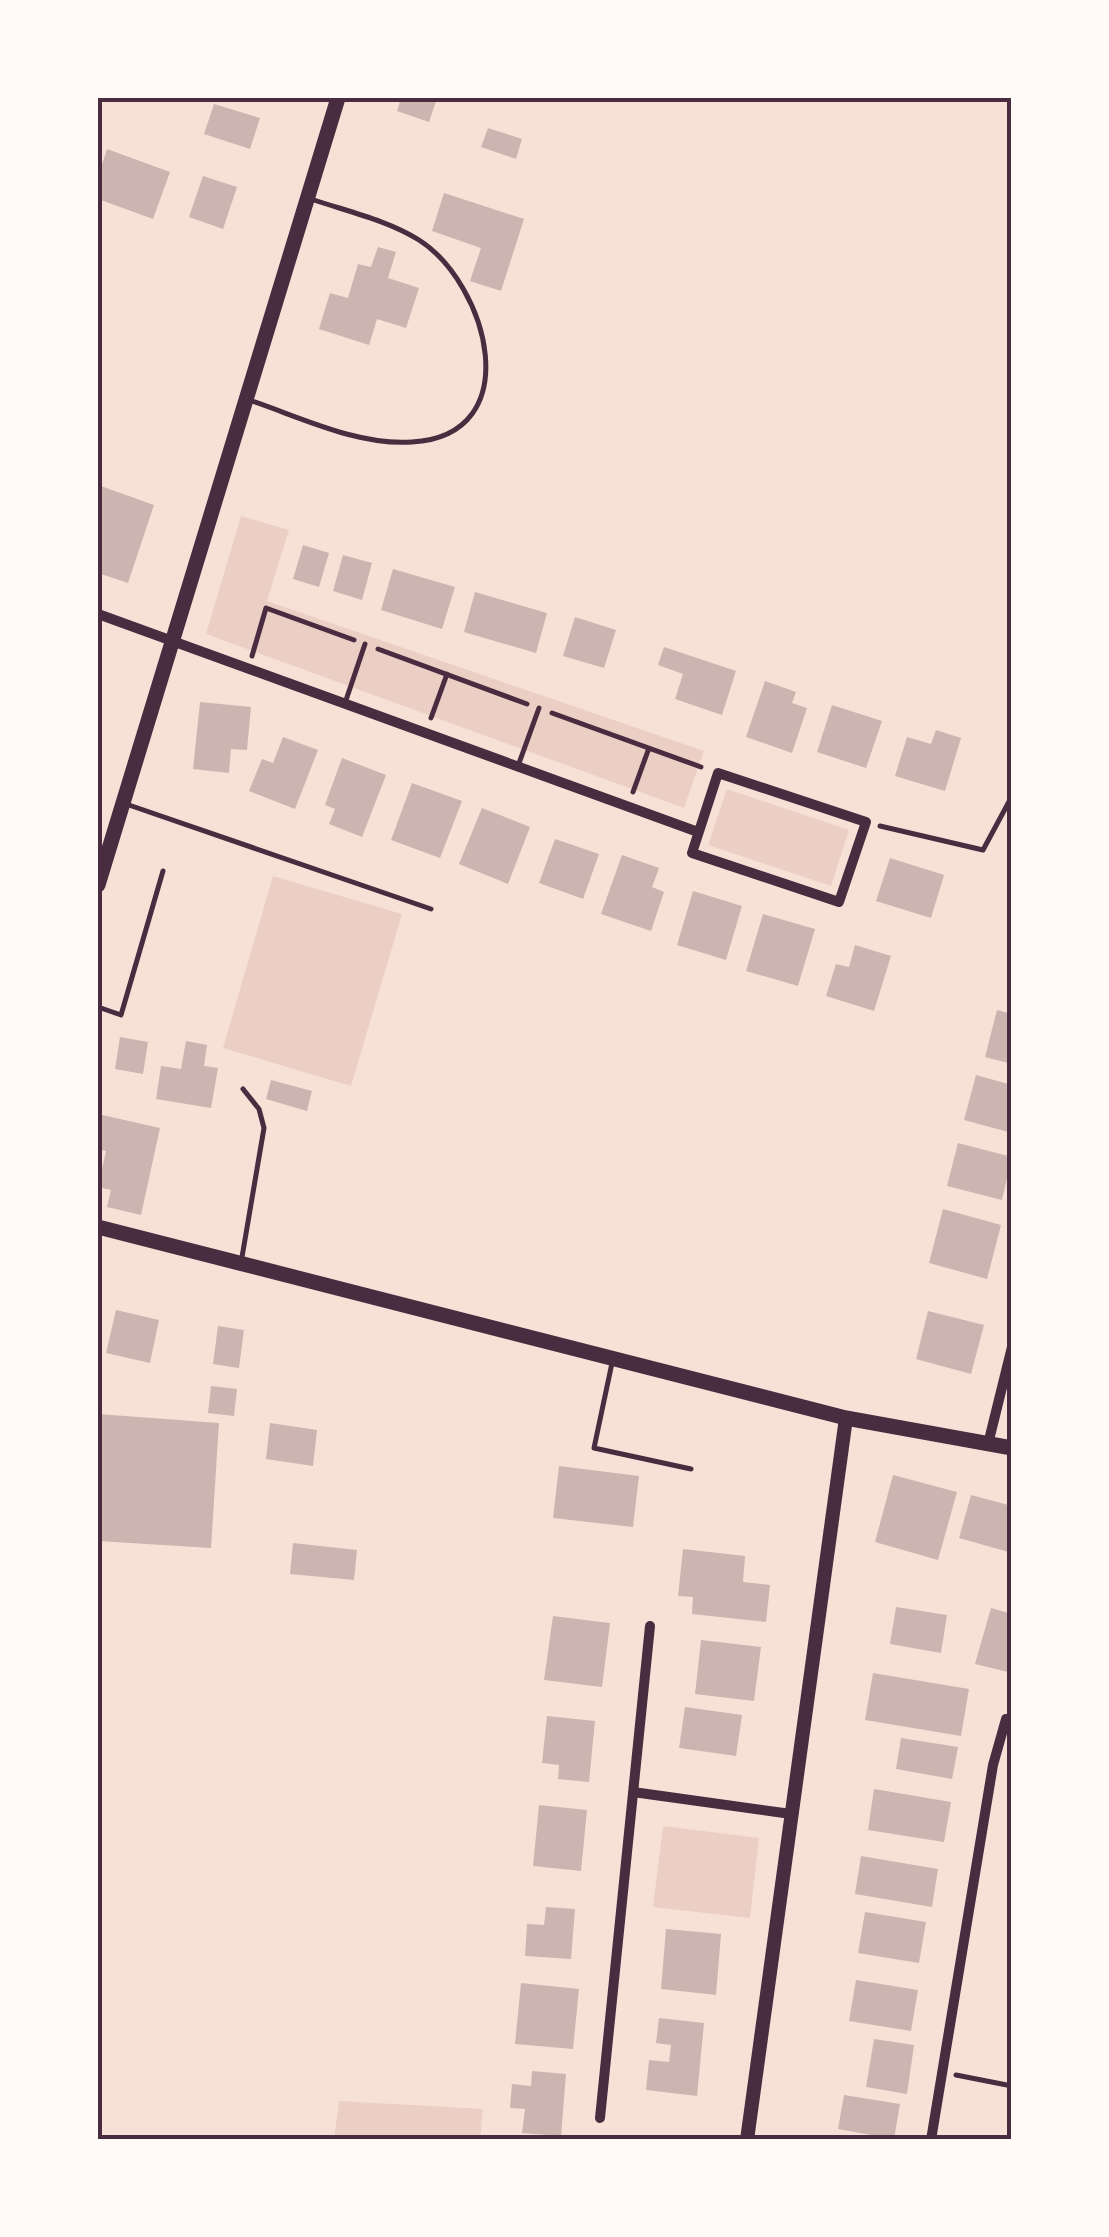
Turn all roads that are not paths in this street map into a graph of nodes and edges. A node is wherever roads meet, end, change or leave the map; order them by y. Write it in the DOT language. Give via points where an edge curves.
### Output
graph roads {
  1 [pos="338,98"];
  2 [pos="307,198"];
  3 [pos="246,399"];
  4 [pos="98,614"];
  5 [pos="172,644"];
  6 [pos="365,644"];
  7 [pos="345,706"];
  8 [pos="539,708"];
  9 [pos="518,768"];
  10 [pos="123,802"];
  11 [pos="698,832"];
  12 [pos="164,871"];
  13 [pos="98,885"];
  14 [pos="431,909"];
  15 [pos="98,1007"];
  16 [pos="243,1089"];
  17 [pos="98,1227"];
  18 [pos="241,1263"];
  19 [pos="1012,1347"];
  20 [pos="613,1358"];
  21 [pos="846,1418"];
  22 [pos="988,1444"];
  23 [pos="1012,1448"];
  24 [pos="691,1469"];
  25 [pos="650,1626"];
  26 [pos="1012,1720"];
  27 [pos="634,1792"];
  28 [pos="792,1814"];
  29 [pos="600,2118"];
  30 [pos="747,2140"];
  31 [pos="931,2140"];
  1 -- 2 [label="main road"];
  2 -- 3 [label="main road"];
  2 -- 3 [label="lane" via="420,240 453,272 487,341 487,387 461,427 417,442 382,442"];
  3 -- 5 [label="main road"];
  4 -- 5 [label="street"];
  5 -- 7 [label="street"];
  5 -- 10 [label="main road"];
  6 -- 7 [label="lane"];
  7 -- 9 [label="street"];
  8 -- 9 [label="lane"];
  9 -- 11 [label="street"];
  10 -- 13 [label="main road"];
  10 -- 14 [label="lane"];
  11 -- 11 [label="street" via="692,853 839,902 866,822 718,773"];
  12 -- 15 [label="lane" via="121,1015"];
  16 -- 18 [label="lane" via="264,1128"];
  17 -- 18 [label="main road"];
  18 -- 20 [label="main road"];
  19 -- 22 [label="street"];
  20 -- 21 [label="main road"];
  20 -- 24 [label="lane" via="594,1448"];
  21 -- 22 [label="main road"];
  21 -- 28 [label="street"];
  22 -- 23 [label="main road"];
  25 -- 27 [label="street"];
  26 -- 31 [label="street" via="1006,1719 993,1765"];
  27 -- 28 [label="street"];
  27 -- 29 [label="street"];
  28 -- 30 [label="street"];
}
